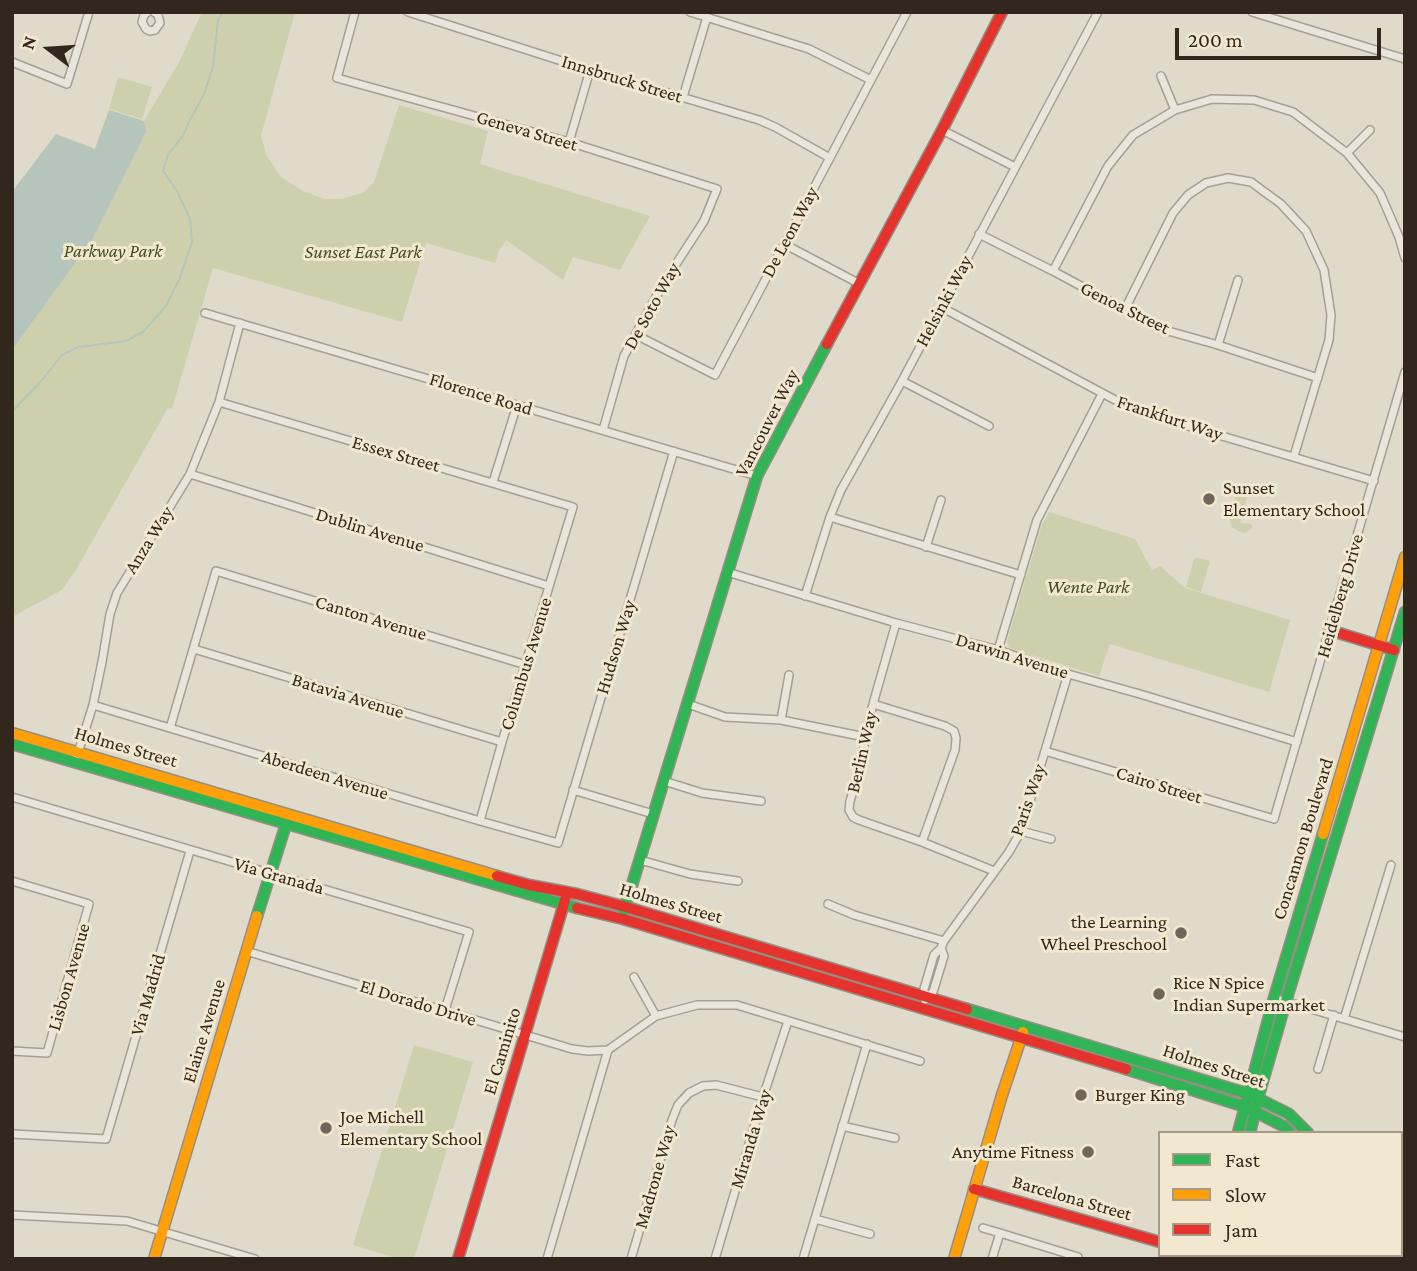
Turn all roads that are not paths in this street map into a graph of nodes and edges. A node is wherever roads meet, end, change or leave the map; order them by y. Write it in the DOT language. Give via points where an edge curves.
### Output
graph roads {
  1 [pos="89,12"];
  2 [pos="148,12"];
  3 [pos="355,12"];
  4 [pos="408,12"];
  5 [pos="690,12"];
  6 [pos="907,12"];
  7 [pos="1002,12"];
  8 [pos="1098,12"];
  9 [pos="1252,12"];
  10 [pos="1281,12"];
  11 [pos="158,13"];
  12 [pos="708,18"];
  13 [pos="1278,21"];
  14 [pos="1405,59"];
  15 [pos="12,62"];
  16 [pos="590,70"];
  17 [pos="1161,76"];
  18 [pos="872,80"];
  19 [pos="684,97"];
  20 [pos="1175,110"];
  21 [pos="942,130"];
  22 [pos="1370,130"];
  23 [pos="569,142"];
  24 [pos="1347,153"];
  25 [pos="830,158"];
  26 [pos="1015,167"];
  27 [pos="717,189"];
  28 [pos="979,234"];
  29 [pos="1402,236"];
  30 [pos="784,244"];
  31 [pos="1405,258"];
  32 [pos="1053,271"];
  33 [pos="1238,280"];
  34 [pos="860,284"];
  35 [pos="941,307"];
  36 [pos="1124,311"];
  37 [pos="205,313"];
  38 [pos="240,323"];
  39 [pos="636,335"];
  40 [pos="1218,345"];
  41 [pos="1405,372"];
  42 [pos="1318,378"];
  43 [pos="902,381"];
  44 [pos="1102,394"];
  45 [pos="219,402"];
  46 [pos="517,405"];
  47 [pos="989,426"];
  48 [pos="603,430"];
  49 [pos="674,452"];
  50 [pos="1294,456"];
  51 [pos="190,474"];
  52 [pos="757,476"];
  53 [pos="1374,481"];
  54 [pos="494,482"];
  55 [pos="941,500"];
  56 [pos="573,507"];
  57 [pos="830,517"];
  58 [pos="926,547"];
  59 [pos="1405,557"];
  60 [pos="727,572"];
  61 [pos="1021,575"];
  62 [pos="549,586"];
  63 [pos="805,596"];
  64 [pos="1405,612"];
  65 [pos="897,623"];
  66 [pos="1329,630"];
  67 [pos="1380,645"];
  68 [pos="194,649"];
  69 [pos="998,650"];
  70 [pos="1394,650"];
  71 [pos="526,665"];
  72 [pos="1068,674"];
  73 [pos="789,675"];
  74 [pos="688,704"];
  75 [pos="873,704"];
  76 [pos="93,705"];
  77 [pos="781,720"];
  78 [pos="170,728"];
  79 [pos="12,733"];
  80 [pos="865,737"];
  81 [pos="502,742"];
  82 [pos="1297,742"];
  83 [pos="12,744"];
  84 [pos="78,751"];
  85 [pos="1045,751"];
  86 [pos="75,763"];
  87 [pos="664,781"];
  88 [pos="573,790"];
  89 [pos="12,797"];
  90 [pos="761,801"];
  91 [pos="289,814"];
  92 [pos="653,814"];
  93 [pos="1274,819"];
  94 [pos="480,821"];
  95 [pos="286,825"];
  96 [pos="1021,831"];
  97 [pos="1051,839"];
  98 [pos="922,842"];
  99 [pos="558,843"];
  100 [pos="190,850"];
  101 [pos="640,860"];
  102 [pos="1391,865"];
  103 [pos="994,871"];
  104 [pos="270,873"];
  105 [pos="12,881"];
  106 [pos="738,881"];
  107 [pos="566,893"];
  108 [pos="564,904"];
  109 [pos="828,904"];
  110 [pos="626,907"];
  111 [pos="623,919"];
  112 [pos="942,945"];
  113 [pos="246,951"];
  114 [pos="634,977"];
  115 [pos="1273,998"];
  116 [pos="1286,1002"];
  117 [pos="924,1003"];
  118 [pos="445,1010"];
  119 [pos="1334,1015"];
  120 [pos="656,1016"];
  121 [pos="1344,1019"];
  122 [pos="788,1020"];
  123 [pos="1024,1026"];
  124 [pos="524,1035"];
  125 [pos="1405,1037"];
  126 [pos="1021,1038"];
  127 [pos="867,1044"];
  128 [pos="608,1050"];
  129 [pos="12,1051"];
  130 [pos="920,1060"];
  131 [pos="1318,1069"];
  132 [pos="1253,1096"];
  133 [pos="763,1097"];
  134 [pos="1251,1109"];
  135 [pos="842,1126"];
  136 [pos="1239,1131"];
  137 [pos="1250,1131"];
  138 [pos="1288,1131"];
  139 [pos="1306,1131"];
  140 [pos="12,1134"];
  141 [pos="895,1138"];
  142 [pos="974,1189"];
  143 [pos="12,1215"];
  144 [pos="815,1219"];
  145 [pos="983,1228"];
  146 [pos="163,1231"];
  147 [pos="1000,1233"];
  148 [pos="870,1234"];
  149 [pos="1158,1241"];
  150 [pos="154,1259"];
  151 [pos="255,1259"];
  152 [pos="457,1259"];
  153 [pos="547,1259"];
  154 [pos="631,1259"];
  155 [pos="715,1259"];
  156 [pos="803,1259"];
  157 [pos="954,1259"];
  158 [pos="992,1259"];
  159 [pos="1078,1259"];
  1 -- 15 [label="street" via="67,84"];
  2 -- 11 [label="street" via="142,22 150,31 160,23"];
  3 -- 23 [label="street, Geneva Street" via="337,78"];
  4 -- 16 [label="street, Innsbruck Street"];
  5 -- 12 [label="street"];
  6 -- 18 [label="street, De Leon Way"];
  7 -- 21 [label="main road, Vancouver Way"];
  8 -- 26 [label="street, Helsinki Way"];
  9 -- 13 [label="street"];
  10 -- 13 [label="street"];
  12 -- 18 [label="street" via="809,49"];
  12 -- 19 [label="street"];
  13 -- 14 [label="street"];
  16 -- 19 [label="street, Innsbruck Street"];
  16 -- 23 [label="street"];
  17 -- 20 [label="street"];
  18 -- 25 [label="street, De Leon Way"];
  19 -- 25 [label="street, Innsbruck Street" via="759,120"];
  20 -- 24 [label="street" via="1212,99 1254,100 1293,112"];
  20 -- 32 [label="street" via="1133,135 1108,166"];
  21 -- 26 [label="street"];
  21 -- 34 [label="main road, Vancouver Way"];
  22 -- 24 [label="street"];
  23 -- 27 [label="street, Geneva Street"];
  24 -- 29 [label="street" via="1380,193"];
  25 -- 30 [label="street, De Leon Way"];
  26 -- 28 [label="street, Helsinki Way"];
  27 -- 39 [label="street, De Soto Way" via="704,221"];
  28 -- 32 [label="street, Genoa Street"];
  28 -- 35 [label="street, Helsinki Way"];
  29 -- 31 [label="street"];
  30 -- 34 [label="street"];
  30 -- 39 [label="street, De Leon Way" via="715,375"];
  32 -- 36 [label="street, Genoa Street"];
  33 -- 40 [label="street"];
  34 -- 52 [label="main road, Vancouver Way"];
  35 -- 43 [label="street, Helsinki Way"];
  35 -- 44 [label="street, Frankfurt Way"];
  36 -- 40 [label="street, Genoa Street" via="1161,329"];
  36 -- 42 [label="street" via="1173,213 1188,195 1206,183 1228,178 1251,182 1281,204 1306,231 1324,270 1331,315"];
  37 -- 38 [label="street, Florence Road"];
  38 -- 45 [label="street, Anza Way"];
  38 -- 46 [label="street, Florence Road"];
  39 -- 48 [label="street, De Soto Way" via="624,356"];
  40 -- 42 [label="street, Genoa Street"];
  41 -- 53 [label="street, Heidelberg Drive"];
  42 -- 50 [label="street"];
  43 -- 47 [label="street"];
  43 -- 57 [label="street, Helsinki Way"];
  44 -- 50 [label="street, Frankfurt Way" via="1134,410"];
  44 -- 61 [label="street" via="1037,520"];
  45 -- 51 [label="street, Anza Way"];
  45 -- 54 [label="street, Essex Street"];
  46 -- 48 [label="street, Florence Road"];
  46 -- 54 [label="street"];
  48 -- 49 [label="street, Florence Road"];
  49 -- 52 [label="street, Florence Road"];
  49 -- 88 [label="street, Hudson Way"];
  50 -- 53 [label="street, Frankfurt Way"];
  51 -- 62 [label="street, Dublin Avenue"];
  51 -- 76 [label="street, Anza Way" via="117,593"];
  52 -- 60 [label="main road, Vancouver Way"];
  53 -- 66 [label="street, Heidelberg Drive"];
  54 -- 56 [label="street, Essex Street"];
  55 -- 58 [label="street"];
  56 -- 62 [label="street, Columbus Avenue"];
  57 -- 58 [label="street"];
  57 -- 63 [label="street, Helsinki Way"];
  58 -- 61 [label="street"];
  59 -- 67 [label="main road, Concannon Boulevard"];
  60 -- 63 [label="street, Darwin Avenue"];
  60 -- 74 [label="main road, Vancouver Way"];
  61 -- 69 [label="street"];
  62 -- 71 [label="street, Columbus Avenue"];
  63 -- 65 [label="street, Darwin Avenue"];
  64 -- 70 [label="main road, Concannon Boulevard"];
  65 -- 69 [label="street, Darwin Avenue"];
  65 -- 75 [label="street, Berlin Way"];
  66 -- 67 [label="main road"];
  66 -- 82 [label="street, Heidelberg Drive"];
  67 -- 70 [label="main road"];
  67 -- 115 [label="main road, Concannon Boulevard"];
  68 -- 71 [label="street, Canton Avenue" via="216,571"];
  68 -- 78 [label="street"];
  68 -- 81 [label="street, Batavia Avenue"];
  69 -- 72 [label="street, Darwin Avenue"];
  70 -- 116 [label="main road, Concannon Boulevard"];
  71 -- 81 [label="street, Columbus Avenue"];
  72 -- 82 [label="street, Darwin Avenue"];
  72 -- 85 [label="street, Paris Way"];
  73 -- 77 [label="street"];
  74 -- 77 [label="street" via="725,717"];
  74 -- 87 [label="main road, Vancouver Way"];
  75 -- 80 [label="street, Berlin Way"];
  75 -- 98 [label="street" via="954,731 955,750"];
  76 -- 78 [label="street, Aberdeen Avenue"];
  76 -- 84 [label="street, Anza Way"];
  77 -- 80 [label="street"];
  78 -- 94 [label="street, Aberdeen Avenue"];
  79 -- 84 [label="main road, Holmes Street"];
  80 -- 98 [label="street, Berlin Way" via="849,810 859,820"];
  81 -- 94 [label="street, Columbus Avenue"];
  82 -- 93 [label="street, Heidelberg Drive"];
  83 -- 86 [label="main road, Holmes Street"];
  84 -- 86 [label="street, Anza Way"];
  84 -- 91 [label="main road, Holmes Street"];
  85 -- 93 [label="street, Cairo Street"];
  85 -- 96 [label="street, Paris Way"];
  86 -- 95 [label="main road, Holmes Street"];
  87 -- 90 [label="street" via="702,793"];
  87 -- 92 [label="main road, Vancouver Way"];
  88 -- 92 [label="street"];
  88 -- 99 [label="street, Hudson Way"];
  89 -- 100 [label="street, Via Granada"];
  91 -- 95 [label="main road, Elaine Avenue"];
  91 -- 107 [label="main road, Holmes Street"];
  92 -- 101 [label="main road, Vancouver Way"];
  94 -- 99 [label="street, Aberdeen Avenue"];
  95 -- 104 [label="main road, Elaine Avenue"];
  95 -- 108 [label="main road, Holmes Street"];
  96 -- 97 [label="street"];
  96 -- 103 [label="street, Paris Way"];
  98 -- 103 [label="street, Berlin Way"];
  100 -- 104 [label="street, Via Granada"];
  100 -- 140 [label="street, Via Madrid" via="106,1139"];
  101 -- 106 [label="street"];
  101 -- 110 [label="main road, Vancouver Way"];
  102 -- 121 [label="street"];
  103 -- 112 [label="street, Paris Way"];
  104 -- 113 [label="main road, Elaine Avenue"];
  104 -- 118 [label="street, Via Granada" via="469,932"];
  105 -- 129 [label="street, Lisbon Avenue" via="89,904 47,1053"];
  107 -- 108 [label="main road, El Caminito"];
  107 -- 110 [label="main road, Holmes Street"];
  108 -- 111 [label="main road, Holmes Street"];
  108 -- 124 [label="main road, El Caminito"];
  109 -- 112 [label="street"];
  110 -- 111 [label="main road, Vancouver Way"];
  110 -- 117 [label="main road, Holmes Street"];
  111 -- 117 [label="main road, Holmes Street"];
  112 -- 117 [label="street, Paris Way" via="934,955"];
  113 -- 118 [label="street, El Dorado Drive"];
  113 -- 146 [label="main road, Elaine Avenue"];
  114 -- 120 [label="street"];
  115 -- 116 [label="street"];
  115 -- 132 [label="main road, Concannon Boulevard"];
  116 -- 119 [label="street"];
  116 -- 132 [label="main road, Concannon Boulevard"];
  117 -- 123 [label="main road, Holmes Street"];
  117 -- 126 [label="main road, Holmes Street"];
  118 -- 124 [label="street, El Dorado Drive"];
  119 -- 121 [label="street"];
  119 -- 131 [label="street"];
  120 -- 122 [label="street" via="697,1005 737,1005"];
  120 -- 128 [label="street"];
  121 -- 125 [label="street"];
  122 -- 127 [label="street"];
  122 -- 133 [label="street, Miranda Way"];
  123 -- 126 [label="main road"];
  123 -- 132 [label="main road, Holmes Street"];
  124 -- 128 [label="street, El Dorado Drive" via="572,1049"];
  124 -- 152 [label="main road, El Caminito"];
  126 -- 134 [label="main road, Holmes Street"];
  126 -- 142 [label="main road"];
  127 -- 130 [label="street"];
  127 -- 135 [label="street"];
  128 -- 153 [label="street"];
  132 -- 134 [label="main road, Concannon Boulevard"];
  132 -- 139 [label="main road, Holmes Street" via="1289,1114"];
  133 -- 154 [label="street, Madrone Way" via="703,1086 678,1105"];
  133 -- 155 [label="street, Miranda Way"];
  134 -- 136 [label="main road, Concannon Boulevard"];
  134 -- 137 [label="main road, Concannon Boulevard"];
  134 -- 138 [label="main road, Holmes Street"];
  135 -- 141 [label="street"];
  135 -- 144 [label="street"];
  142 -- 149 [label="main road, Barcelona Street"];
  142 -- 157 [label="main road"];
  143 -- 146 [label="street" via="127,1221"];
  144 -- 148 [label="street"];
  144 -- 156 [label="street"];
  145 -- 147 [label="street"];
  146 -- 150 [label="main road, Elaine Avenue"];
  146 -- 151 [label="street"];
  147 -- 158 [label="street"];
  147 -- 159 [label="street"];
}
